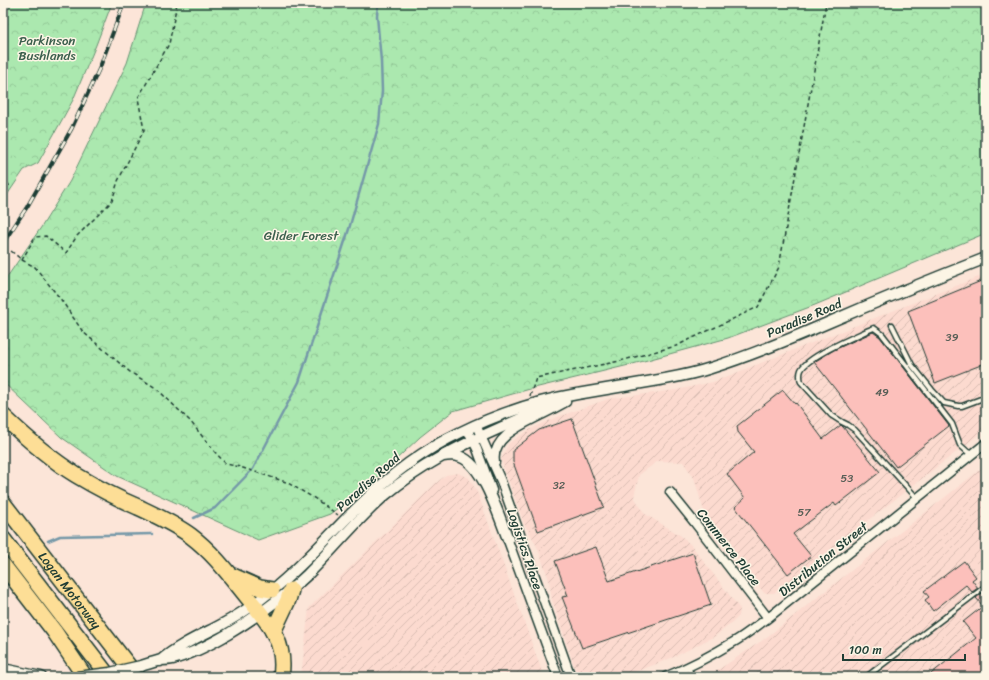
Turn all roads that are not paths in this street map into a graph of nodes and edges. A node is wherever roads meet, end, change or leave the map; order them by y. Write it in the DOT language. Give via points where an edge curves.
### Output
graph roads {
  1 [pos="986,258"];
  2 [pos="892,325"];
  3 [pos="627,386"];
  4 [pos="986,397"];
  5 [pos="566,402"];
  6 [pos="3,416"];
  7 [pos="472,427"];
  8 [pos="477,438"];
  9 [pos="986,443"];
  10 [pos="443,456"];
  11 [pos="971,456"];
  12 [pos="496,468"];
  13 [pos="670,492"];
  14 [pos="507,497"];
  15 [pos="918,498"];
  16 [pos="3,503"];
  17 [pos="3,539"];
  18 [pos="508,539"];
  19 [pos="3,564"];
  20 [pos="230,575"];
  21 [pos="986,586"];
  22 [pos="272,590"];
  23 [pos="290,590"];
  24 [pos="257,609"];
  25 [pos="768,618"];
  26 [pos="274,632"];
  27 [pos="688,668"];
  28 [pos="3,669"];
  29 [pos="139,672"];
  30 [pos="41,677"];
  31 [pos="77,677"];
  32 [pos="85,677"];
  33 [pos="109,677"];
  34 [pos="281,677"];
  35 [pos="558,677"];
  36 [pos="567,677"];
  37 [pos="571,677"];
  38 [pos="665,677"];
  39 [pos="693,677"];
  40 [pos="866,677"];
  1 -- 3 [label="street, Paradise Road" via="710,369"];
  2 -- 4 [label="lane" via="914,368 944,403 962,406"];
  3 -- 5 [label="street, Paradise Road"];
  3 -- 7 [label="street, Paradise Road" via="575,394 527,406"];
  5 -- 8 [label="street, Paradise Road"];
  5 -- 12 [label="street" via="520,426 500,442 494,457"];
  6 -- 20 [label="highway" via="36,447 72,473 192,536"];
  7 -- 8 [label="street, Logistics Place"];
  7 -- 22 [label="street, Paradise Road" via="426,451 395,473 296,570"];
  8 -- 10 [label="street, Paradise Road"];
  8 -- 12 [label="street, Logistics Place"];
  8 -- 18 [label="street, Logistics Place"];
  9 -- 11 [label="street, Distribution Street"];
  10 -- 18 [label="street" via="461,457 480,475"];
  10 -- 23 [label="street, Paradise Road" via="398,485 372,506 328,554"];
  11 -- 15 [label="street, Distribution Street"];
  11 -- 15 [label="lane" via="960,445 952,424 877,329 869,330 816,356 801,369 801,382 831,415 856,430"];
  12 -- 14 [label="street, Logistics Place"];
  13 -- 25 [label="street, Commerce Place"];
  14 -- 36 [label="lane, Logistics Place" via="513,524"];
  14 -- 37 [label="street, Logistics Place"];
  15 -- 25 [label="street, Distribution Street"];
  16 -- 29 [label="highway, Logan Motorway"];
  17 -- 33 [label="highway, Logan Motorway"];
  18 -- 35 [label="street, Logistics Place"];
  19 -- 32 [label="highway"];
  20 -- 22 [label="highway" via="260,588"];
  20 -- 24 [label="highway"];
  21 -- 40 [label="lane"];
  22 -- 24 [label="street, Paradise Road"];
  23 -- 24 [label="street, Paradise Road"];
  23 -- 26 [label="highway"];
  24 -- 26 [label="highway"];
  24 -- 29 [label="street, Paradise Road" via="183,644"];
  25 -- 27 [label="street, Distribution Street"];
  26 -- 34 [label="highway" via="282,653"];
  27 -- 38 [label="street, Distribution Street"];
  27 -- 39 [label="lane"];
  28 -- 30 [label="street"];
  29 -- 31 [label="street, Paradise Road, bridge"];
}
